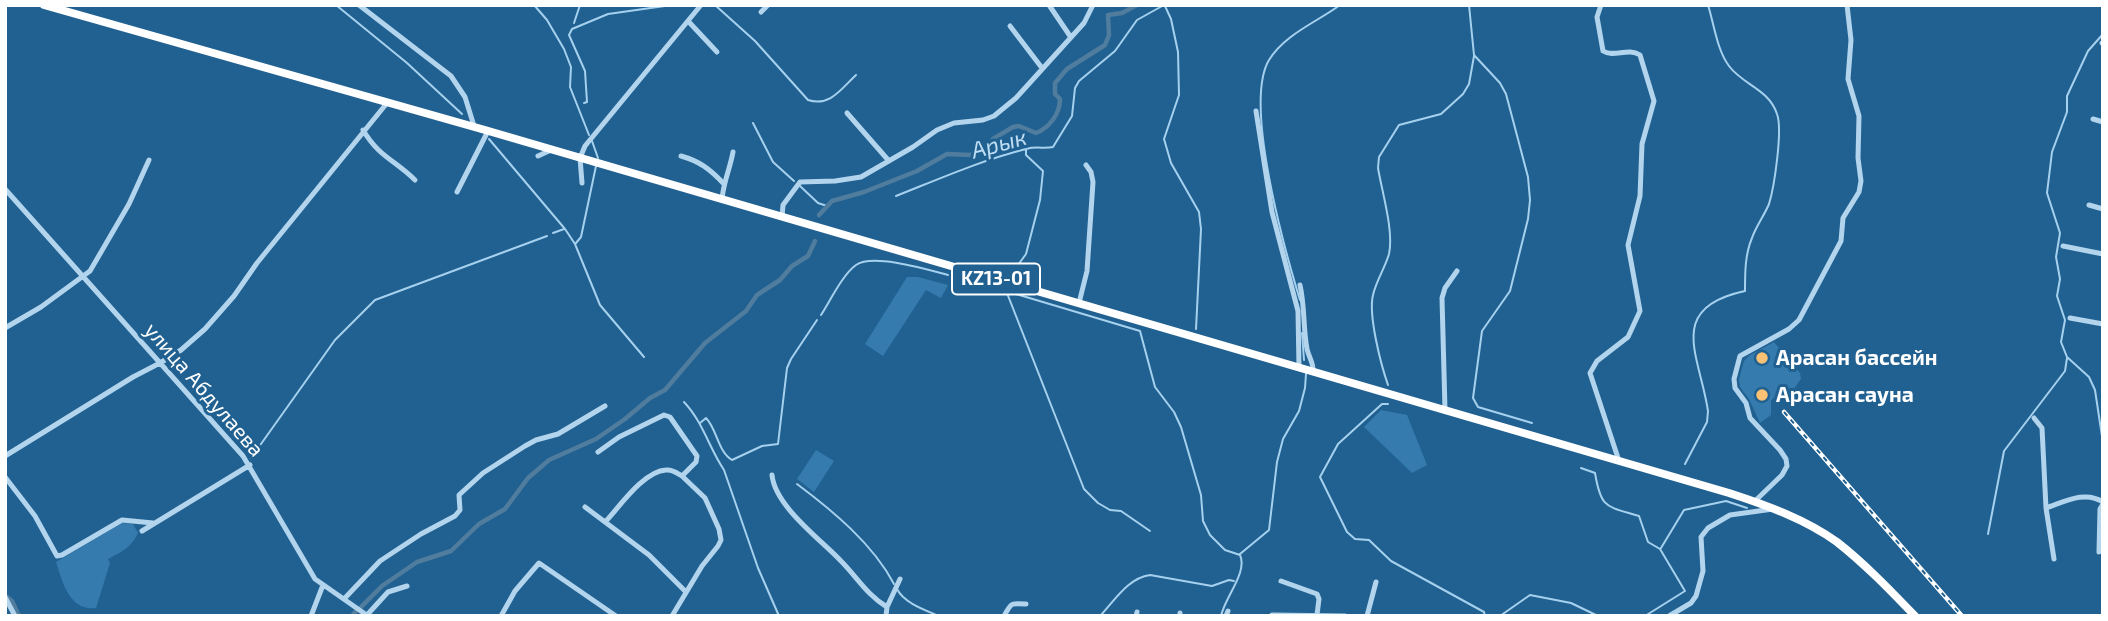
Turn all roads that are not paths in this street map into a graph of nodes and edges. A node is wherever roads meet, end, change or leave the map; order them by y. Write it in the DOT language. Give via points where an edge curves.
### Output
graph roads {
  1 [pos="44,5"];
  2 [pos="359,5"];
  3 [pos="701,5"];
  4 [pos="768,5"];
  5 [pos="1049,5"];
  6 [pos="1093,5"];
  7 [pos="1601,5"];
  8 [pos="1847,5"];
  9 [pos="761,12"];
  10 [pos="688,21"];
  11 [pos="1010,26"];
  12 [pos="1070,36"];
  13 [pos="717,52"];
  14 [pos="1042,68"];
  15 [pos="387,103"];
  16 [pos="1256,111"];
  17 [pos="847,113"];
  18 [pos="2093,119"];
  19 [pos="2103,122"];
  20 [pos="474,127"];
  21 [pos="363,130"];
  22 [pos="488,131"];
  23 [pos="551,150"];
  24 [pos="733,152"];
  25 [pos="538,156"];
  26 [pos="681,156"];
  27 [pos="580,158"];
  28 [pos="149,160"];
  29 [pos="889,161"];
  30 [pos="1086,165"];
  31 [pos="415,180"];
  32 [pos="582,183"];
  33 [pos="723,183"];
  34 [pos="5,189"];
  35 [pos="457,192"];
  36 [pos="722,200"];
  37 [pos="2089,205"];
  38 [pos="2103,209"];
  39 [pos="782,217"];
  40 [pos="2063,246"];
  41 [pos="2103,254"];
  42 [pos="1457,271"];
  43 [pos="84,277"];
  44 [pos="1300,285"];
  45 [pos="1079,303"];
  46 [pos="2070,318"];
  47 [pos="2103,324"];
  48 [pos="5,328"];
  49 [pos="160,363"];
  50 [pos="1299,368"];
  51 [pos="1313,372"];
  52 [pos="605,406"];
  53 [pos="1445,410"];
  54 [pos="2034,418"];
  55 [pos="598,452"];
  56 [pos="5,456"];
  57 [pos="1619,461"];
  58 [pos="250,465"];
  59 [pos="772,475"];
  60 [pos="682,476"];
  61 [pos="5,477"];
  62 [pos="1755,502"];
  63 [pos="2103,503"];
  64 [pos="585,507"];
  65 [pos="2046,508"];
  66 [pos="1773,509"];
  67 [pos="607,522"];
  68 [pos="153,523"];
  69 [pos="142,531"];
  70 [pos="2099,552"];
  71 [pos="2054,559"];
  72 [pos="900,579"];
  73 [pos="1281,581"];
  74 [pos="1376,582"];
  75 [pos="323,585"];
  76 [pos="408,586"];
  77 [pos="686,592"];
  78 [pos="5,597"];
  79 [pos="344,599"];
  80 [pos="1026,604"];
  81 [pos="887,607"];
  82 [pos="367,615"];
  83 [pos="503,615"];
  84 [pos="1272,615"];
  85 [pos="1317,615"];
  86 [pos="15,616"];
  87 [pos="311,616"];
  88 [pos="616,616"];
  89 [pos="671,616"];
  90 [pos="886,616"];
  91 [pos="1003,616"];
  92 [pos="1345,616"];
  93 [pos="1367,616"];
  94 [pos="1669,616"];
  95 [pos="1915,616"];
  1 -- 15 [label="highway, KZ13-01"];
  2 -- 20 [label="street" via="451,76 465,97"];
  3 -- 10 [label="street"];
  4 -- 9 [label="street"];
  5 -- 12 [label="street"];
  6 -- 12 [label="street"];
  7 -- 57 [label="street" via="1597,17 1603,51 1640,55 1654,101 1642,144 1640,196 1628,245 1639,315 1629,337 1597,361 1590,373"];
  8 -- 62 [label="street" via="1851,40 1848,79 1859,116 1859,192 1843,218 1841,241 1799,320 1740,356 1735,388 1750,418 1780,450 1787,466"];
  10 -- 13 [label="street"];
  10 -- 27 [label="street" via="588,142"];
  11 -- 14 [label="street"];
  12 -- 14 [label="street"];
  14 -- 29 [label="street" via="1002,111 984,120 937,130"];
  15 -- 20 [label="highway, KZ13-01"];
  15 -- 21 [label="street"];
  16 -- 50 [label="street" via="1272,212 1297,305"];
  17 -- 29 [label="street"];
  18 -- 19 [label="street"];
  20 -- 22 [label="highway, KZ13-01"];
  21 -- 31 [label="street" via="377,151"];
  21 -- 49 [label="street" via="234,296 200,334"];
  22 -- 23 [label="highway, KZ13-01"];
  22 -- 35 [label="street" via="485,147"];
  23 -- 25 [label="street"];
  23 -- 27 [label="highway, KZ13-01"];
  24 -- 33 [label="street"];
  26 -- 33 [label="street" via="705,166"];
  27 -- 32 [label="street"];
  27 -- 36 [label="highway, KZ13-01"];
  28 -- 43 [label="street" via="129,204"];
  29 -- 39 [label="street" via="854,179 800,182 783,205"];
  30 -- 45 [label="street" via="1093,182 1087,271"];
  33 -- 36 [label="street"];
  34 -- 43 [label="street, улица Абдулаева"];
  36 -- 39 [label="highway, KZ13-01"];
  37 -- 38 [label="street"];
  39 -- 45 [label="highway, KZ13-01"];
  40 -- 41 [label="street"];
  42 -- 53 [label="street" via="1442,298"];
  43 -- 48 [label="street"];
  43 -- 49 [label="street, улица Абдулаева"];
  44 -- 51 [label="street"];
  45 -- 50 [label="highway, KZ13-01"];
  46 -- 47 [label="street"];
  49 -- 56 [label="street"];
  49 -- 58 [label="street, улица Абдулаева"];
  50 -- 51 [label="highway, KZ13-01"];
  51 -- 53 [label="highway, KZ13-01"];
  52 -- 79 [label="street" via="558,434 533,441 483,473 458,495 460,510 455,516 380,561"];
  53 -- 57 [label="highway, KZ13-01"];
  54 -- 65 [label="street" via="2042,428"];
  55 -- 60 [label="street" via="664,415 697,456"];
  57 -- 62 [label="highway, KZ13-01"];
  58 -- 68 [label="street"];
  58 -- 75 [label="street, улица Абдулаева" via="307,567"];
  59 -- 81 [label="street" via="782,499 816,539 871,597"];
  60 -- 67 [label="street" via="669,469 641,482"];
  60 -- 77 [label="street" via="705,498 721,540"];
  61 -- 68 [label="street" via="35,516 57,556 122,520"];
  62 -- 66 [label="highway, KZ13-01"];
  63 -- 65 [label="street" via="2095,496 2085,496"];
  63 -- 70 [label="street"];
  64 -- 67 [label="street"];
  65 -- 71 [label="street"];
  66 -- 94 [label="street" via="1730,515 1708,528 1701,537 1703,571 1698,592 1691,603"];
  66 -- 95 [label="highway, KZ13-01" via="1834,541"];
  67 -- 77 [label="street"];
  68 -- 69 [label="street"];
  72 -- 81 [label="street"];
  73 -- 85 [label="street" via="1317,594"];
  74 -- 93 [label="street"];
  75 -- 79 [label="street, улица Абдулаева"];
  75 -- 87 [label="street"];
  76 -- 82 [label="street" via="388,592"];
  77 -- 89 [label="street"];
  78 -- 86 [label="street"];
  79 -- 82 [label="street, улица Абдулаева"];
  80 -- 91 [label="street" via="1012,603"];
  81 -- 90 [label="street"];
  83 -- 88 [label="street" via="515,590 539,563"];
  84 -- 85 [label="street"];
  85 -- 92 [label="street"];
}
